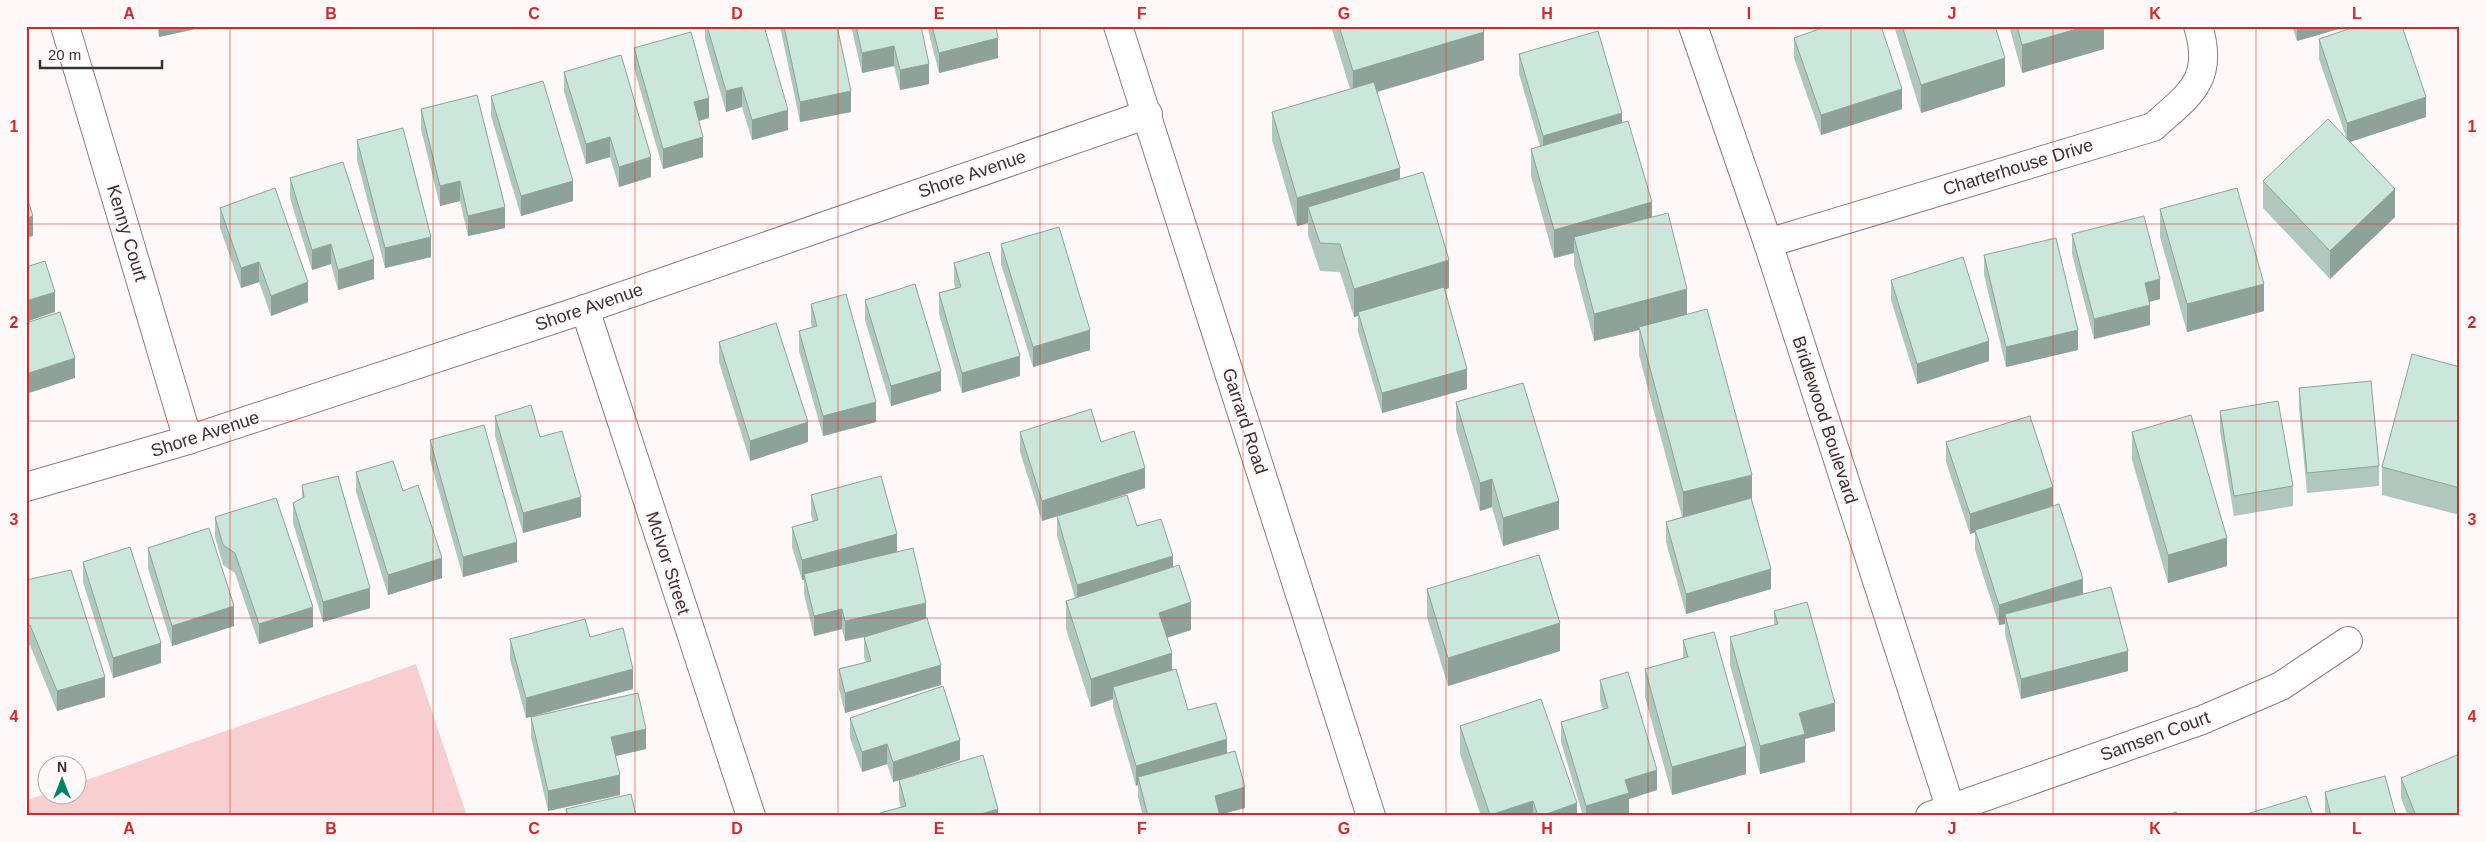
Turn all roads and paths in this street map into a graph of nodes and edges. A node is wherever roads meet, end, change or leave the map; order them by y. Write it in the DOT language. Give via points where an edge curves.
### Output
graph roads {
  1 [pos="65,26"];
  2 [pos="1118,26"];
  3 [pos="1693,26"];
  4 [pos="2198,26"];
  5 [pos="1148,114"];
  6 [pos="1768,242"];
  7 [pos="585,309"];
  8 [pos="188,440"];
  9 [pos="26,488"];
  10 [pos="2348,641"];
  11 [pos="1944,813"];
  12 [pos="751,816"];
  13 [pos="1371,816"];
  1 -- 8 [label="street, Kenny Court"];
  2 -- 5 [label="street, Garrard Road"];
  3 -- 6 [label="street, Bridlewood Boulevard"];
  4 -- 6 [label="street, Charterhouse Drive" via="2202,38 2202,72 2192,92 2153,126"];
  5 -- 7 [label="street, Shore Avenue"];
  5 -- 13 [label="street, Garrard Road"];
  6 -- 11 [label="street, Bridlewood Boulevard"];
  7 -- 8 [label="street, Shore Avenue"];
  7 -- 12 [label="street, McIvor Street"];
  8 -- 9 [label="street, Shore Avenue"];
  10 -- 11 [label="street, Samsen Court" via="2281,686 2202,720"];
}
